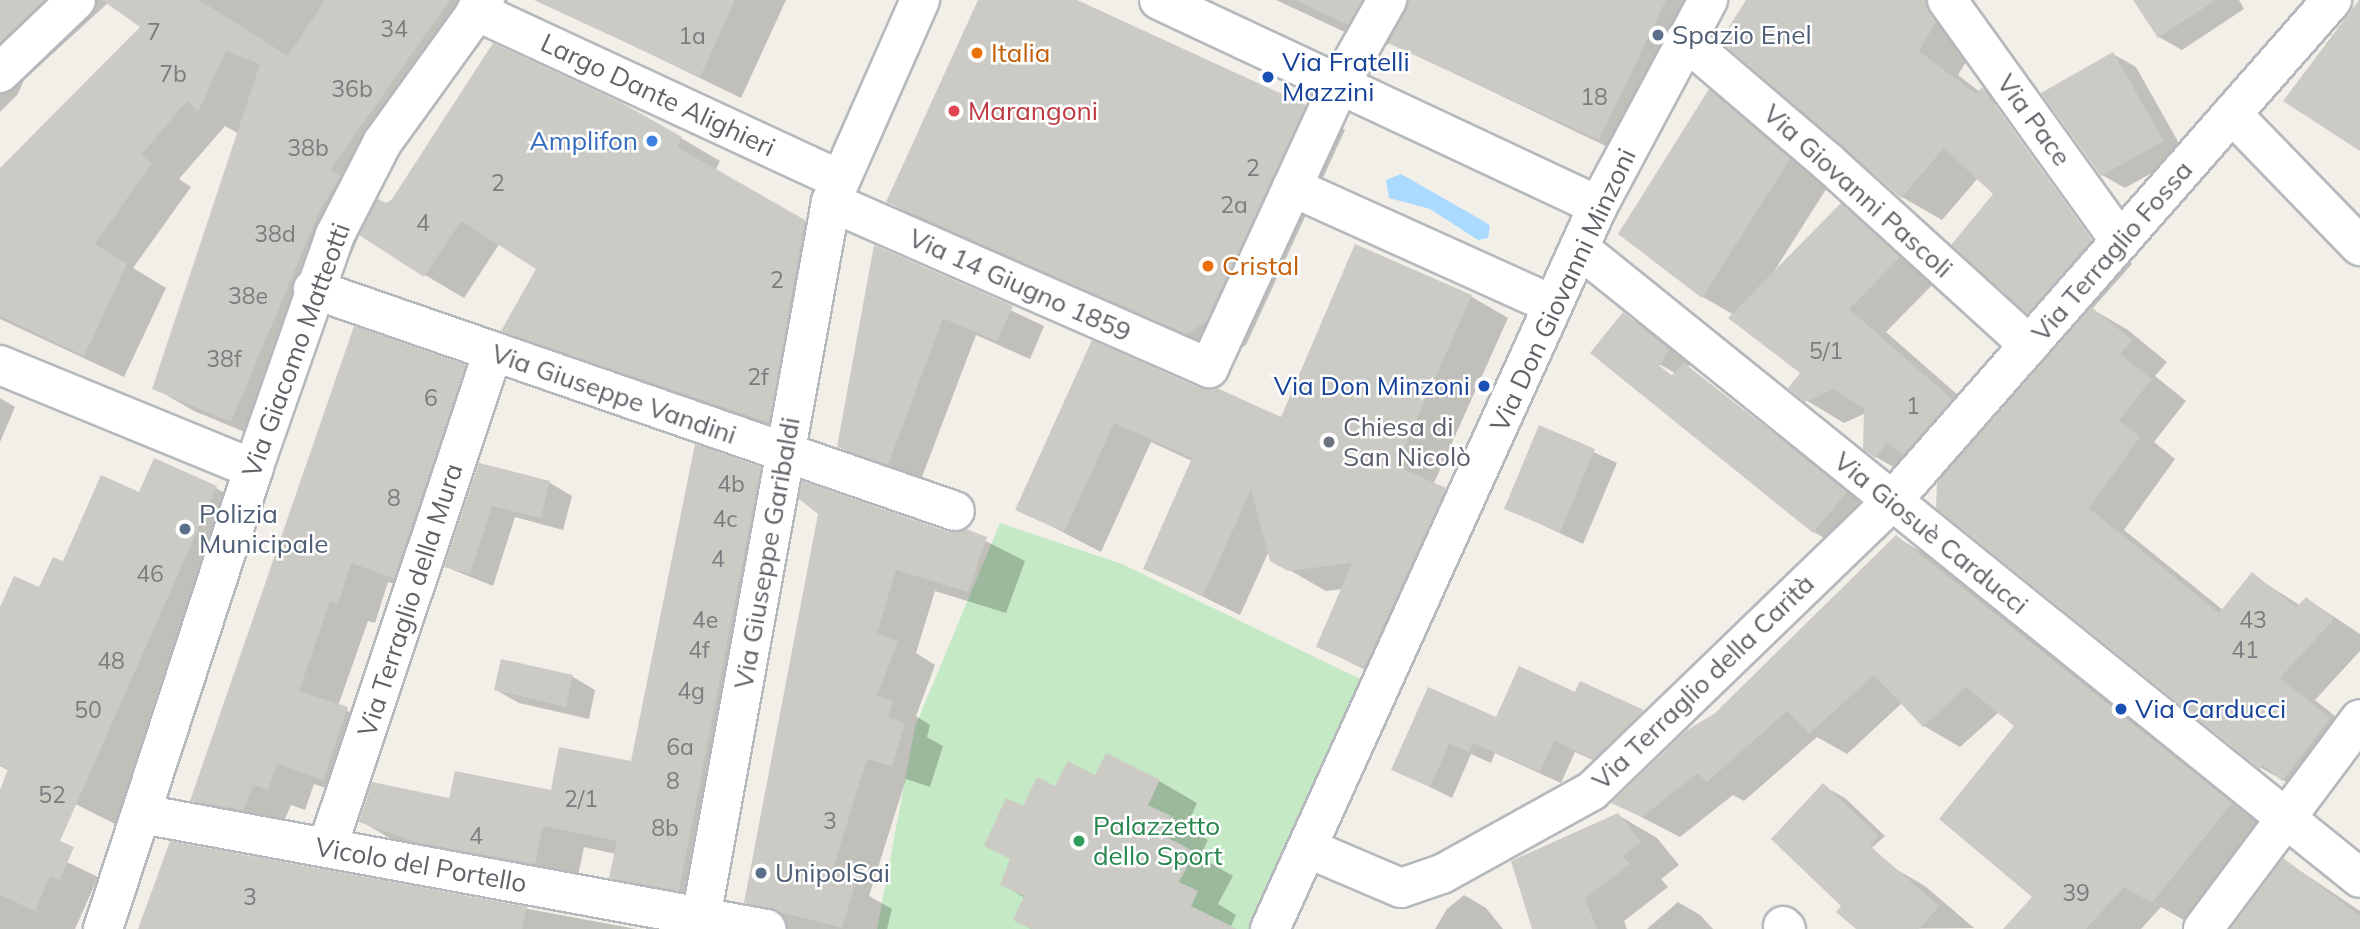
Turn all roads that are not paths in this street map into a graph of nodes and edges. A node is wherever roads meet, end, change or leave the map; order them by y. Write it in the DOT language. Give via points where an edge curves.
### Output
graph roads {
  1 [pos="76,0"];
  2 [pos="920,0"];
  3 [pos="1159,0"];
  4 [pos="1387,0"];
  5 [pos="1709,0"];
  6 [pos="2332,0"];
  7 [pos="1954,2"];
  8 [pos="481,5"];
  9 [pos="1685,40"];
  10 [pos="0,73"];
  11 [pos="1339,85"];
  12 [pos="2232,114"];
  13 [pos="1292,187"];
  14 [pos="835,191"];
  15 [pos="1598,206"];
  16 [pos="2120,241"];
  17 [pos="2360,246"];
  18 [pos="1579,248"];
  19 [pos="313,289"];
  20 [pos="1553,305"];
  21 [pos="2029,345"];
  22 [pos="493,352"];
  23 [pos="0,365"];
  24 [pos="784,454"];
  25 [pos="253,469"];
  26 [pos="1892,501"];
  27 [pos="955,511"];
  28 [pos="2360,719"];
  29 [pos="142,814"];
  30 [pos="2282,819"];
  31 [pos="327,848"];
  32 [pos="1301,862"];
  33 [pos="2360,878"];
  34 [pos="700,923"];
  35 [pos="103,929"];
  36 [pos="766,929"];
  37 [pos="1270,929"];
  38 [pos="2203,929"];
  1 -- 10 [label="street"];
  2 -- 14 [label="street, Via Giuseppe Garibaldi"];
  3 -- 11 [label="street"];
  4 -- 11 [label="street"];
  5 -- 9 [label="street, Via Don Giovanni Minzoni"];
  6 -- 12 [label="street, Via Terraglio Fossa"];
  7 -- 16 [label="street, Via Pace"];
  8 -- 14 [label="street, Largo Dante Alighieri"];
  8 -- 19 [label="street, Via Giacomo Matteotti" via="382,143"];
  9 -- 15 [label="street, Via Don Giovanni Minzoni"];
  9 -- 21 [label="street, Via Giovanni Pascoli" via="1828,162"];
  11 -- 13 [label="street"];
  11 -- 15 [label="street"];
  12 -- 16 [label="street, Via Terraglio Fossa"];
  12 -- 17 [label="street"];
  13 -- 14 [label="street, Via 14 Giugno 1859" via="1209,368"];
  13 -- 20 [label="street"];
  14 -- 24 [label="street, Via Giuseppe Garibaldi"];
  15 -- 18 [label="street, Via Don Giovanni Minzoni"];
  16 -- 21 [label="street, Via Terraglio Fossa"];
  18 -- 20 [label="street, Via Don Giovanni Minzoni"];
  18 -- 26 [label="street, Via Giosuè Carducci"];
  19 -- 22 [label="street, Via Giuseppe Vandini"];
  19 -- 25 [label="street, Via Giacomo Matteotti"];
  20 -- 32 [label="street, Via Don Giovanni Minzoni"];
  21 -- 26 [label="street, Via Terraglio Fossa"];
  22 -- 24 [label="street, Via Giuseppe Vandini"];
  22 -- 31 [label="street, Via Terraglio della Mura"];
  23 -- 25 [label="street"];
  24 -- 27 [label="street, Via Giuseppe Vandini"];
  24 -- 34 [label="street, Via Giuseppe Garibaldi"];
  25 -- 29 [label="street, Via Giacomo Matteotti"];
  26 -- 30 [label="street, Via Giosuè Carducci"];
  26 -- 32 [label="street, Via Terraglio della Carità" via="1591,791 1442,874 1401,888"];
  28 -- 30 [label="street"];
  29 -- 31 [label="street, Vicolo del Portello"];
  29 -- 35 [label="street, Via Giacomo Matteotti"];
  30 -- 33 [label="street, Via Giosuè Carducci"];
  30 -- 38 [label="street"];
  31 -- 34 [label="street, Vicolo del Portello"];
  32 -- 37 [label="street, Via Don Giovanni Minzoni"];
  34 -- 36 [label="street"];
}
